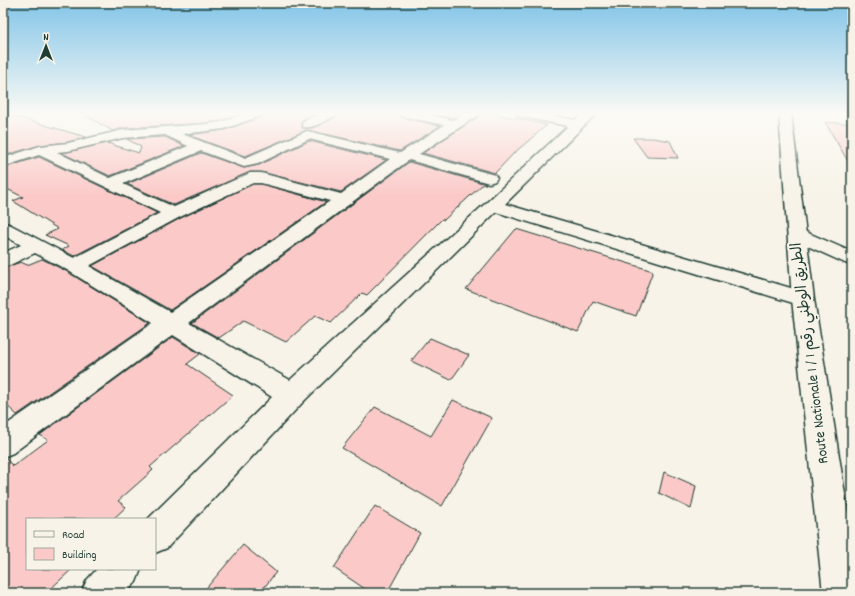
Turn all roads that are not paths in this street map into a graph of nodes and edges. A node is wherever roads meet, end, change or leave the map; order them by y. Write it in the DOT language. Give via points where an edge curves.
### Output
graph roads {
  1 [pos="94,141"];
  2 [pos="189,141"];
  3 [pos="295,141"];
  4 [pos="333,141"];
  5 [pos="429,141"];
  6 [pos="560,141"];
  7 [pos="788,141"];
  8 [pos="200,146"];
  9 [pos="40,150"];
  10 [pos="404,157"];
  11 [pos="3,163"];
  12 [pos="489,178"];
  13 [pos="110,184"];
  14 [pos="345,200"];
  15 [pos="493,206"];
  16 [pos="174,213"];
  17 [pos="3,228"];
  18 [pos="797,234"];
  19 [pos="34,246"];
  20 [pos="852,259"];
  21 [pos="3,260"];
  22 [pos="74,266"];
  23 [pos="803,299"];
  24 [pos="172,325"];
  25 [pos="292,395"];
  26 [pos="7,436"];
  27 [pos="156,535"];
  28 [pos="122,570"];
  29 [pos="100,593"];
  30 [pos="842,593"];
  1 -- 9 [label="street"];
  2 -- 8 [label="street"];
  3 -- 8 [label="street" via="254,161 244,163"];
  4 -- 10 [label="street"];
  5 -- 10 [label="street"];
  6 -- 15 [label="street"];
  7 -- 18 [label="street, Route Nationale 1 / الطريق الوطني رقم 1"];
  8 -- 13 [label="street"];
  9 -- 11 [label="street"];
  9 -- 13 [label="street"];
  10 -- 12 [label="street"];
  10 -- 14 [label="street"];
  13 -- 16 [label="street"];
  14 -- 16 [label="street" via="261,178 250,178"];
  14 -- 24 [label="street"];
  15 -- 23 [label="street"];
  15 -- 25 [label="street"];
  16 -- 22 [label="street"];
  17 -- 19 [label="street"];
  18 -- 20 [label="street"];
  18 -- 23 [label="street, Route Nationale 1 / الطريق الوطني رقم 1"];
  19 -- 21 [label="street"];
  19 -- 22 [label="street"];
  22 -- 24 [label="street"];
  23 -- 30 [label="street, Route Nationale 1 / الطريق الوطني رقم 1"];
  24 -- 25 [label="street"];
  24 -- 26 [label="street"];
  25 -- 27 [label="street"];
  28 -- 29 [label="street"];
}
